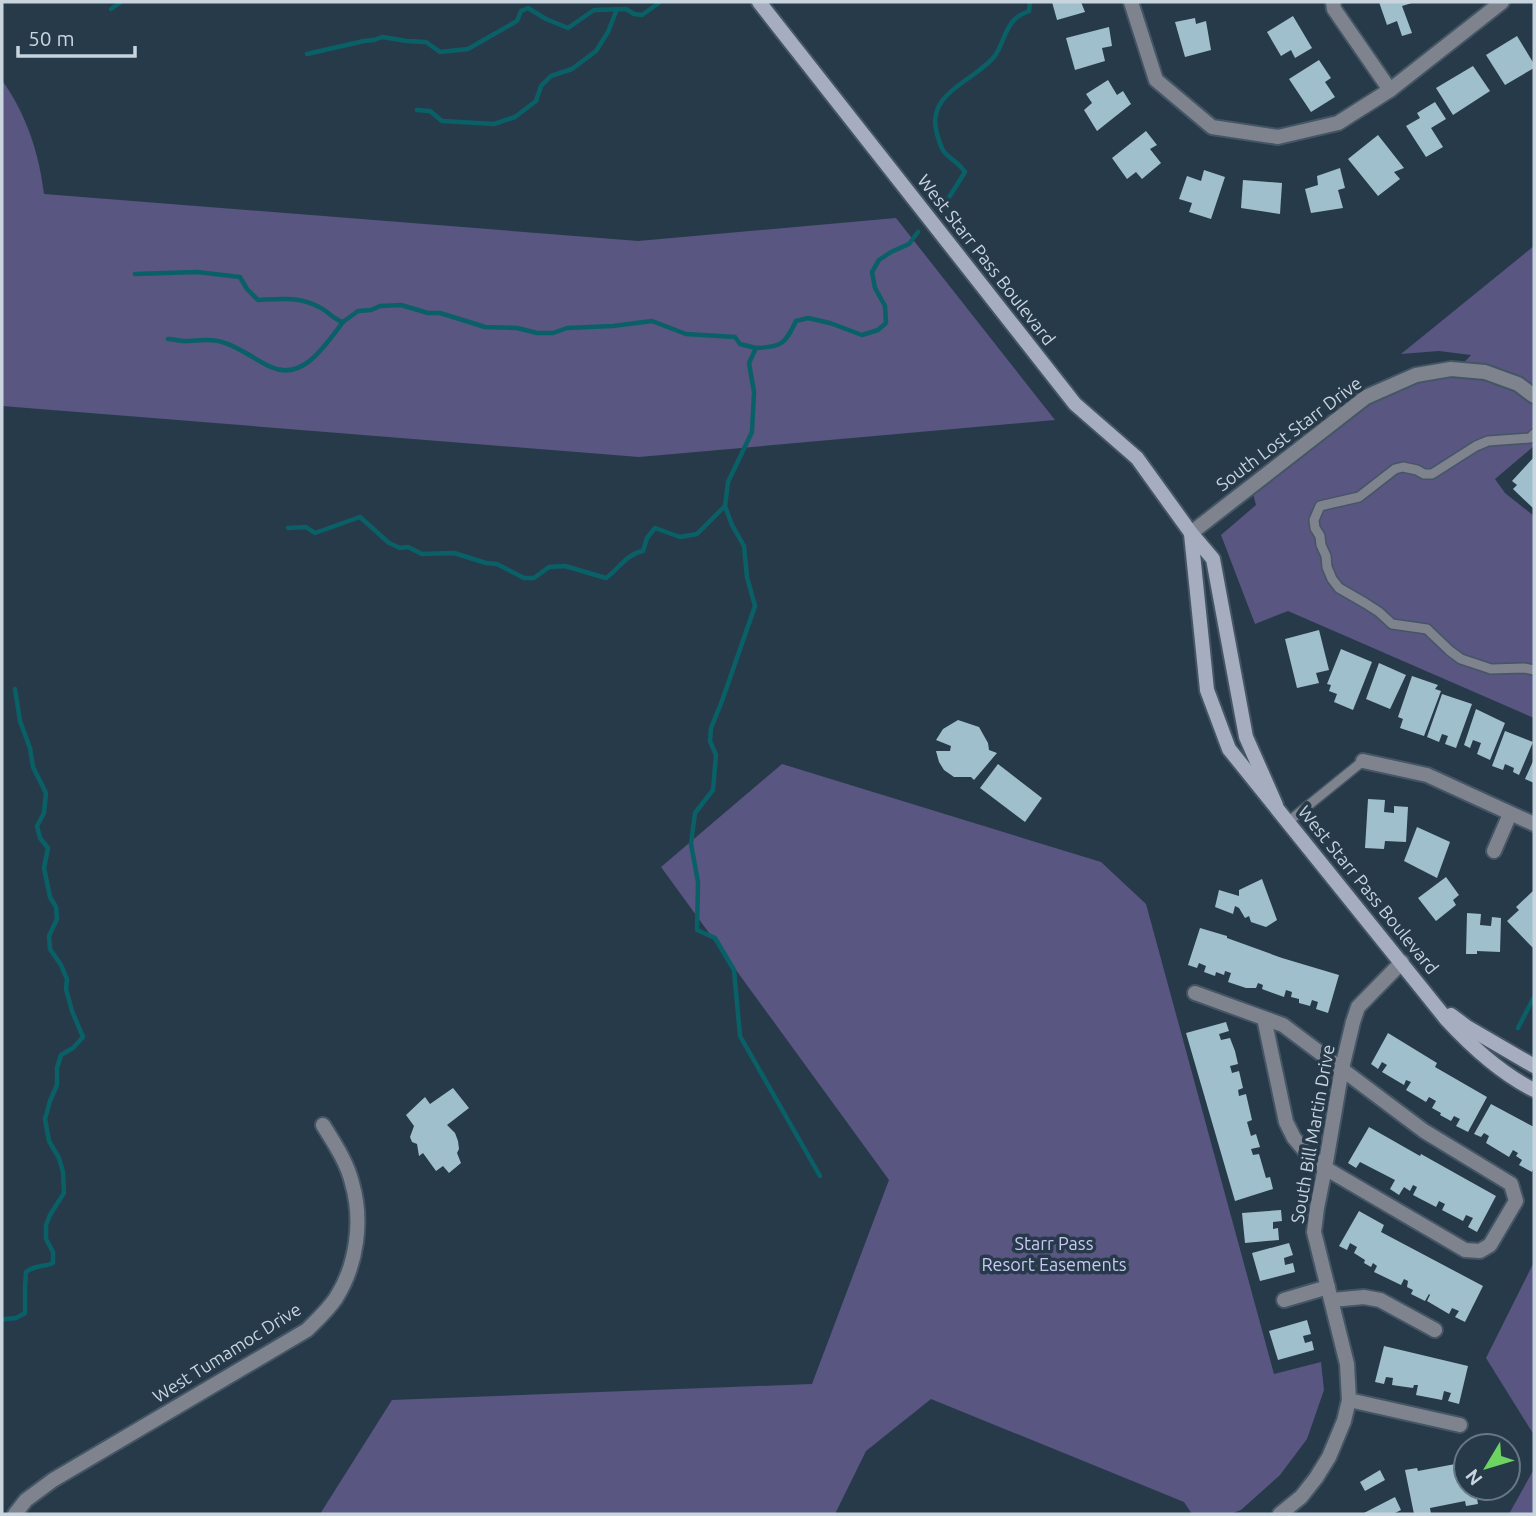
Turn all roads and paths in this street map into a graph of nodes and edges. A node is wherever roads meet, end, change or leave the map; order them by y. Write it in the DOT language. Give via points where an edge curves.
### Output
graph roads {
  1 [pos="759,2"];
  2 [pos="1131,2"];
  3 [pos="1333,2"];
  4 [pos="1502,2"];
  5 [pos="1390,90"];
  6 [pos="1534,396"];
  7 [pos="1534,434"];
  8 [pos="1191,533"];
  9 [pos="1534,670"];
  10 [pos="1363,761"];
  11 [pos="1276,805"];
  12 [pos="1510,814"];
  13 [pos="1289,821"];
  14 [pos="1534,824"];
  15 [pos="1494,851"];
  16 [pos="1402,962"];
  17 [pos="1195,993"];
  18 [pos="1431,999"];
  19 [pos="1264,1018"];
  20 [pos="1534,1066"];
  21 [pos="1342,1068"];
  22 [pos="1534,1090"];
  23 [pos="323,1125"];
  24 [pos="1325,1168"];
  25 [pos="1330,1294"];
  26 [pos="1284,1300"];
  27 [pos="1435,1330"];
  28 [pos="1349,1400"];
  29 [pos="1460,1425"];
  30 [pos="15,1514"];
  31 [pos="1280,1514"];
  1 -- 8 [label="street, West Starr Pass Boulevard" via="1075,404 1137,458"];
  2 -- 5 [label="street" via="1156,80 1212,127 1278,137 1338,123"];
  3 -- 5 [label="street"];
  4 -- 5 [label="street"];
  6 -- 8 [label="street, South Lost Starr Drive" via="1518,384 1486,372 1451,369 1416,375 1366,397"];
  7 -- 9 [label="lane" via="1488,441 1432,474 1395,469 1359,497 1320,506 1314,520 1327,567 1339,588 1392,624 1427,629 1461,659 1491,669"];
  8 -- 11 [label="street, West Starr Pass Boulevard" via="1213,559 1246,737"];
  8 -- 11 [label="street, West Starr Pass Boulevard" via="1207,690 1230,749"];
  10 -- 12 [label="street" via="1427,775"];
  10 -- 13 [label="lane"];
  11 -- 13 [label="street, West Starr Pass Boulevard"];
  12 -- 14 [label="street"];
  12 -- 15 [label="street"];
  13 -- 16 [label="street, West Starr Pass Boulevard"];
  16 -- 18 [label="street, West Starr Pass Boulevard"];
  16 -- 21 [label="street, South Bill Martin Drive" via="1359,1007"];
  17 -- 19 [label="street"];
  18 -- 20 [label="street, West Starr Pass Boulevard" via="1467,1027"];
  18 -- 22 [label="street, West Starr Pass Boulevard" via="1468,1042 1514,1080"];
  19 -- 21 [label="street" via="1283,1025"];
  19 -- 24 [label="street" via="1286,1122 1299,1145"];
  21 -- 24 [label="street, South Bill Martin Drive"];
  21 -- 24 [label="street" via="1424,1130 1511,1184 1516,1201 1490,1245 1480,1251 1465,1250"];
  23 -- 30 [label="street, West Tumamoc Drive" via="343,1160 356,1202 351,1265 335,1300 297,1337 53,1480"];
  24 -- 25 [label="street, South Bill Martin Drive" via="1314,1232"];
  25 -- 26 [label="street"];
  25 -- 27 [label="street" via="1380,1300"];
  25 -- 28 [label="street, South Bill Martin Drive" via="1348,1364"];
  28 -- 29 [label="street"];
  28 -- 31 [label="street, South Bill Martin Drive" via="1329,1457 1301,1497"];
}
